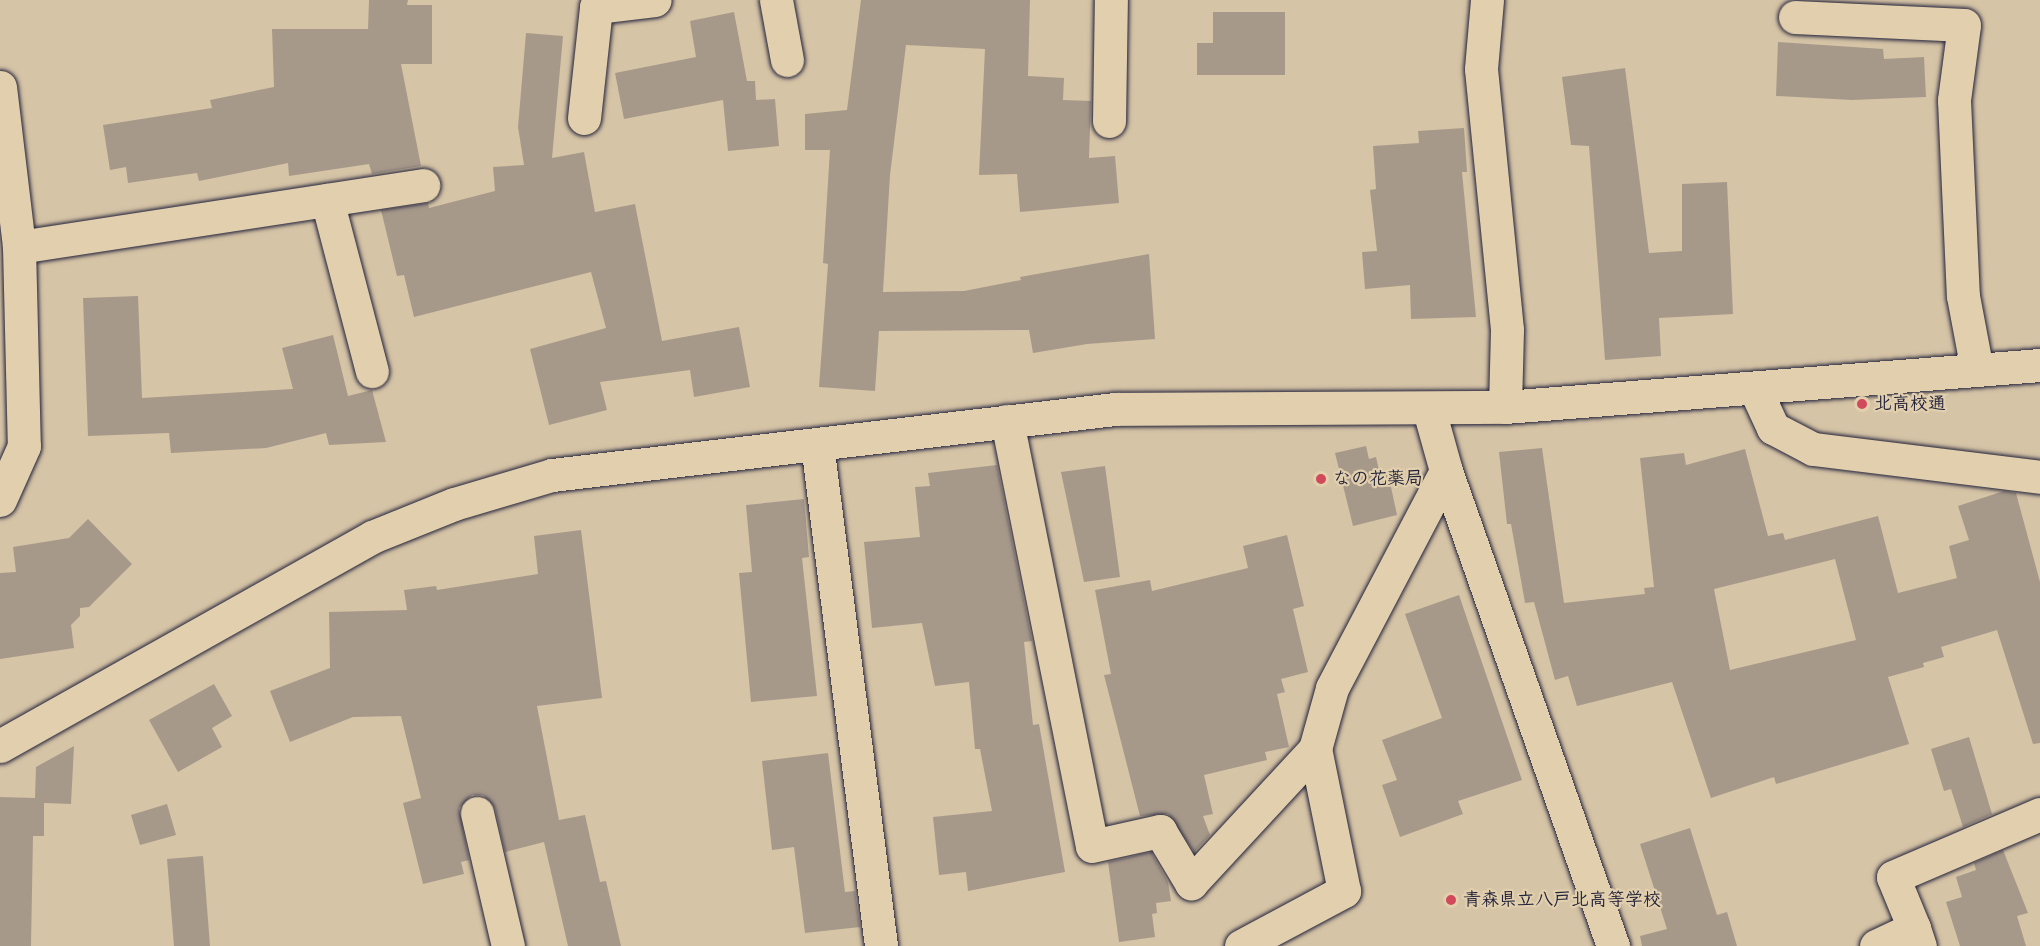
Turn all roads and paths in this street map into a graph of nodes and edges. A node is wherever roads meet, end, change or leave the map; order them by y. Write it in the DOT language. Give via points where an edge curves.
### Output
graph roads {
  1 [pos="655,0"];
  2 [pos="776,0"];
  3 [pos="1111,0"];
  4 [pos="1486,0"];
  5 [pos="1968,13"];
  6 [pos="1795,16"];
  7 [pos="787,60"];
  8 [pos="0,87"];
  9 [pos="584,118"];
  10 [pos="1108,121"];
  11 [pos="423,185"];
  12 [pos="327,200"];
  13 [pos="19,247"];
  14 [pos="2040,365"];
  15 [pos="1977,370"];
  16 [pos="372,371"];
  17 [pos="1755,389"];
  18 [pos="1505,407"];
  19 [pos="1429,410"];
  20 [pos="1007,421"];
  21 [pos="817,444"];
  22 [pos="12,445"];
  23 [pos="1446,471"];
  24 [pos="2040,477"];
  25 [pos="0,500"];
  26 [pos="0,746"];
  27 [pos="1315,749"];
  28 [pos="477,813"];
  29 [pos="2040,814"];
  30 [pos="1917,937"];
  31 [pos="508,946"];
  32 [pos="881,946"];
  33 [pos="1241,946"];
  34 [pos="1613,946"];
  35 [pos="1876,946"];
  1 -- 9 [label="street" via="596,7"];
  2 -- 7 [label="street"];
  3 -- 10 [label="street"];
  4 -- 18 [label="street" via="1481,69 1507,330"];
  5 -- 6 [label="street"];
  5 -- 15 [label="street" via="1954,100 1963,296"];
  8 -- 13 [label="street"];
  11 -- 12 [label="street"];
  12 -- 13 [label="street"];
  12 -- 16 [label="street"];
  13 -- 22 [label="street"];
  14 -- 15 [label="street"];
  15 -- 17 [label="street"];
  17 -- 18 [label="street"];
  17 -- 24 [label="street" via="1773,428 1812,449"];
  18 -- 19 [label="street"];
  19 -- 20 [label="street" via="1115,409"];
  19 -- 23 [label="street"];
  20 -- 21 [label="street"];
  20 -- 27 [label="street" via="1092,846 1160,831 1191,883"];
  21 -- 26 [label="street" via="552,475 454,504 372,537"];
  21 -- 32 [label="street"];
  22 -- 25 [label="street"];
  23 -- 27 [label="street" via="1332,688"];
  23 -- 34 [label="street"];
  27 -- 33 [label="street" via="1344,891"];
  28 -- 31 [label="street"];
  29 -- 30 [label="street" via="1893,877"];
  30 -- 35 [label="street"];
}
